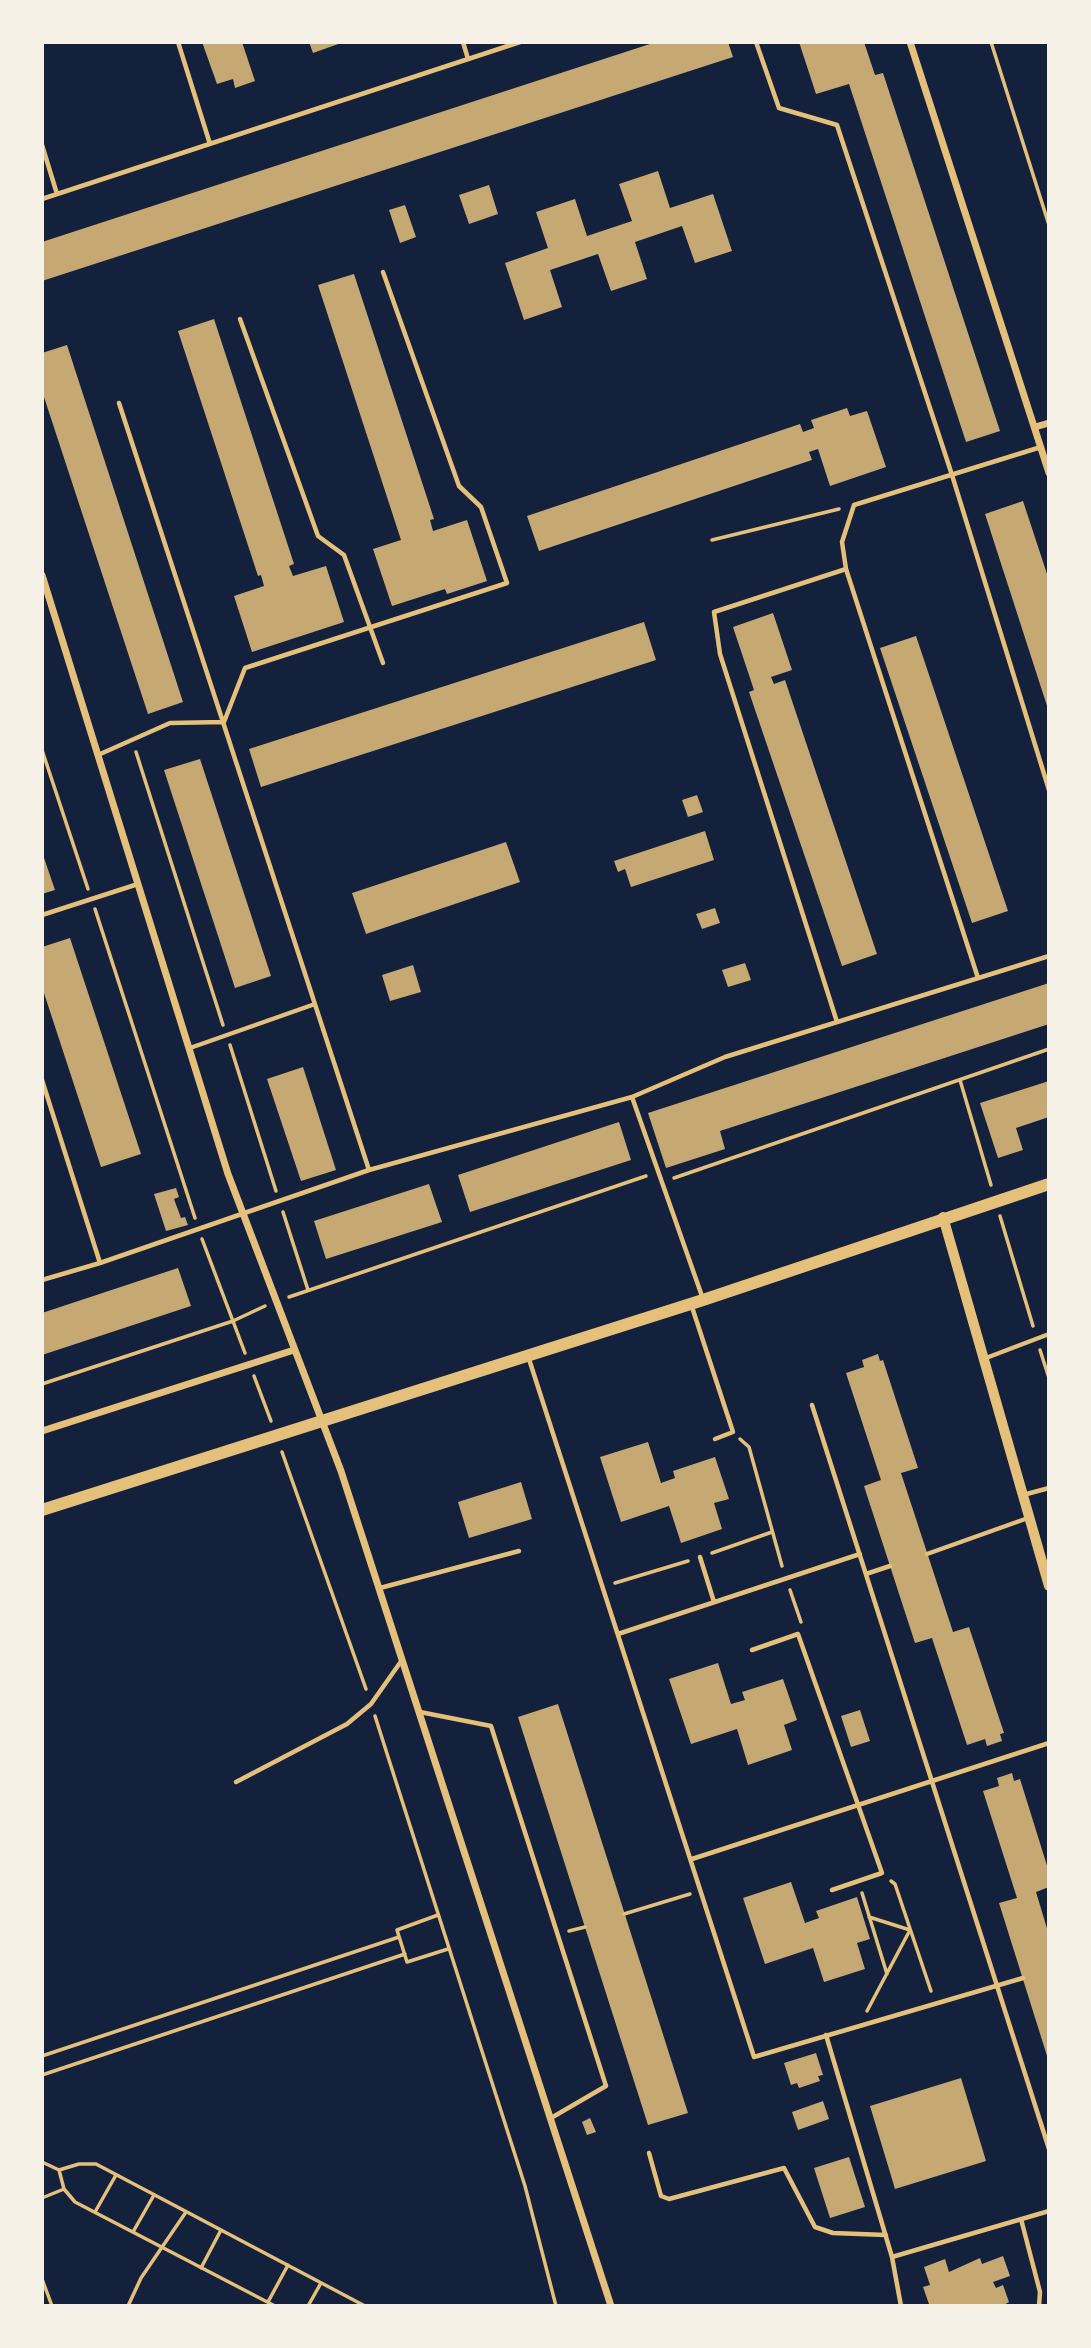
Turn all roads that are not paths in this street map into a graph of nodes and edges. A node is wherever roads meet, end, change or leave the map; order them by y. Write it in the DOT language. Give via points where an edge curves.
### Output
graph roads {
  1 [pos="178,42"];
  2 [pos="463,42"];
  3 [pos="520,42"];
  4 [pos="757,42"];
  5 [pos="911,42"];
  6 [pos="468,59"];
  7 [pos="210,144"];
  8 [pos="42,145"];
  9 [pos="57,194"];
  10 [pos="42,200"];
  11 [pos="383,272"];
  12 [pos="240,318"];
  13 [pos="119,402"];
  14 [pos="1049,423"];
  15 [pos="1035,427"];
  16 [pos="1041,447"];
  17 [pos="1049,473"];
  18 [pos="952,474"];
  19 [pos="846,569"];
  20 [pos="42,575"];
  21 [pos="372,626"];
  22 [pos="383,663"];
  23 [pos="224,722"];
  24 [pos="97,755"];
  25 [pos="1049,790"];
  26 [pos="138,884"];
  27 [pos="42,915"];
  28 [pos="1049,956"];
  29 [pos="978,978"];
  30 [pos="316,1004"];
  31 [pos="837,1022"];
  32 [pos="189,1048"];
  33 [pos="42,1080"];
  34 [pos="632,1097"];
  35 [pos="369,1170"];
  36 [pos="1049,1184"];
  37 [pos="243,1212"];
  38 [pos="943,1217"];
  39 [pos="100,1263"];
  40 [pos="42,1280"];
  41 [pos="697,1302"];
  42 [pos="1049,1334"];
  43 [pos="294,1350"];
  44 [pos="527,1355"];
  45 [pos="982,1360"];
  46 [pos="811,1405"];
  47 [pos="320,1420"];
  48 [pos="42,1431"];
  49 [pos="715,1439"];
  50 [pos="1049,1488"];
  51 [pos="1022,1495"];
  52 [pos="42,1510"];
  53 [pos="1029,1518"];
  54 [pos="519,1552"];
  55 [pos="860,1554"];
  56 [pos="928,1554"];
  57 [pos="700,1557"];
  58 [pos="890,1566"];
  59 [pos="866,1574"];
  60 [pos="1049,1586"];
  61 [pos="380,1588"];
  62 [pos="714,1602"];
  63 [pos="618,1634"];
  64 [pos="752,1650"];
  65 [pos="403,1659"];
  66 [pos="420,1712"];
  67 [pos="1049,1743"];
  68 [pos="236,1782"];
  69 [pos="930,1782"];
  70 [pos="860,1805"];
  71 [pos="692,1858"];
  72 [pos="832,1890"];
  73 [pos="1023,1978"];
  74 [pos="996,1988"];
  75 [pos="826,2035"];
  76 [pos="551,2118"];
  77 [pos="1049,2149"];
  78 [pos="649,2153"];
  79 [pos="1049,2211"];
  80 [pos="1021,2219"];
  81 [pos="886,2235"];
  82 [pos="892,2257"];
  83 [pos="611,2306"];
  84 [pos="901,2306"];
  85 [pos="1039,2306"];
  1 -- 7 [label="lane"];
  2 -- 6 [label="lane"];
  3 -- 6 [label="lane"];
  4 -- 18 [label="lane" via="779,108 837,125"];
  5 -- 15 [label="street"];
  6 -- 7 [label="lane"];
  7 -- 9 [label="lane"];
  8 -- 9 [label="lane"];
  9 -- 10 [label="lane"];
  11 -- 21 [label="lane" via="459,486 481,507 508,583"];
  12 -- 21 [label="lane" via="318,536 344,555"];
  13 -- 23 [label="lane"];
  14 -- 15 [label="street"];
  15 -- 16 [label="street"];
  16 -- 17 [label="street"];
  16 -- 18 [label="lane"];
  18 -- 19 [label="lane" via="854,505 842,542"];
  18 -- 25 [label="lane"];
  19 -- 29 [label="lane"];
  19 -- 31 [label="lane" via="714,612 720,654"];
  20 -- 24 [label="street"];
  21 -- 22 [label="lane"];
  21 -- 23 [label="lane" via="245,668"];
  23 -- 24 [label="lane" via="170,723"];
  23 -- 30 [label="lane"];
  24 -- 26 [label="street"];
  26 -- 27 [label="lane"];
  26 -- 32 [label="street"];
  28 -- 29 [label="lane"];
  29 -- 31 [label="lane"];
  30 -- 32 [label="lane"];
  30 -- 35 [label="lane"];
  31 -- 34 [label="lane" via="725,1057"];
  32 -- 37 [label="street"];
  33 -- 39 [label="lane"];
  34 -- 35 [label="lane"];
  34 -- 41 [label="lane"];
  35 -- 37 [label="lane"];
  36 -- 38 [label="main road"];
  37 -- 39 [label="lane"];
  37 -- 43 [label="street"];
  38 -- 41 [label="main road"];
  38 -- 45 [label="street"];
  39 -- 40 [label="lane"];
  41 -- 44 [label="main road"];
  41 -- 49 [label="lane" via="733,1432"];
  42 -- 45 [label="lane"];
  43 -- 47 [label="street"];
  43 -- 48 [label="street"];
  44 -- 47 [label="main road"];
  44 -- 63 [label="lane"];
  45 -- 51 [label="street"];
  46 -- 55 [label="lane"];
  47 -- 52 [label="main road"];
  47 -- 61 [label="street"];
  50 -- 51 [label="lane"];
  51 -- 53 [label="street"];
  53 -- 56 [label="lane"];
  53 -- 60 [label="street"];
  54 -- 61 [label="lane"];
  55 -- 59 [label="lane"];
  55 -- 62 [label="lane"];
  57 -- 62 [label="lane"];
  58 -- 59 [label="lane"];
  59 -- 69 [label="lane"];
  61 -- 65 [label="street"];
  62 -- 63 [label="lane"];
  63 -- 71 [label="lane"];
  64 -- 70 [label="lane" via="798,1634"];
  65 -- 66 [label="street"];
  65 -- 68 [label="lane" via="371,1704 348,1724"];
  66 -- 76 [label="street"];
  66 -- 76 [label="lane" via="491,1726 606,2087"];
  67 -- 69 [label="lane"];
  69 -- 70 [label="lane"];
  69 -- 74 [label="lane"];
  70 -- 71 [label="lane"];
  70 -- 72 [label="lane" via="882,1872"];
  71 -- 75 [label="lane" via="754,2057"];
  73 -- 74 [label="lane"];
  74 -- 75 [label="lane"];
  74 -- 77 [label="lane"];
  75 -- 81 [label="lane"];
  76 -- 83 [label="street"];
  78 -- 81 [label="lane" via="661,2196 669,2199 784,2168 815,2227 833,2233"];
  79 -- 80 [label="lane"];
  80 -- 82 [label="lane"];
  80 -- 85 [label="lane" via="1040,2292"];
  81 -- 82 [label="lane"];
  82 -- 84 [label="lane"];
}
